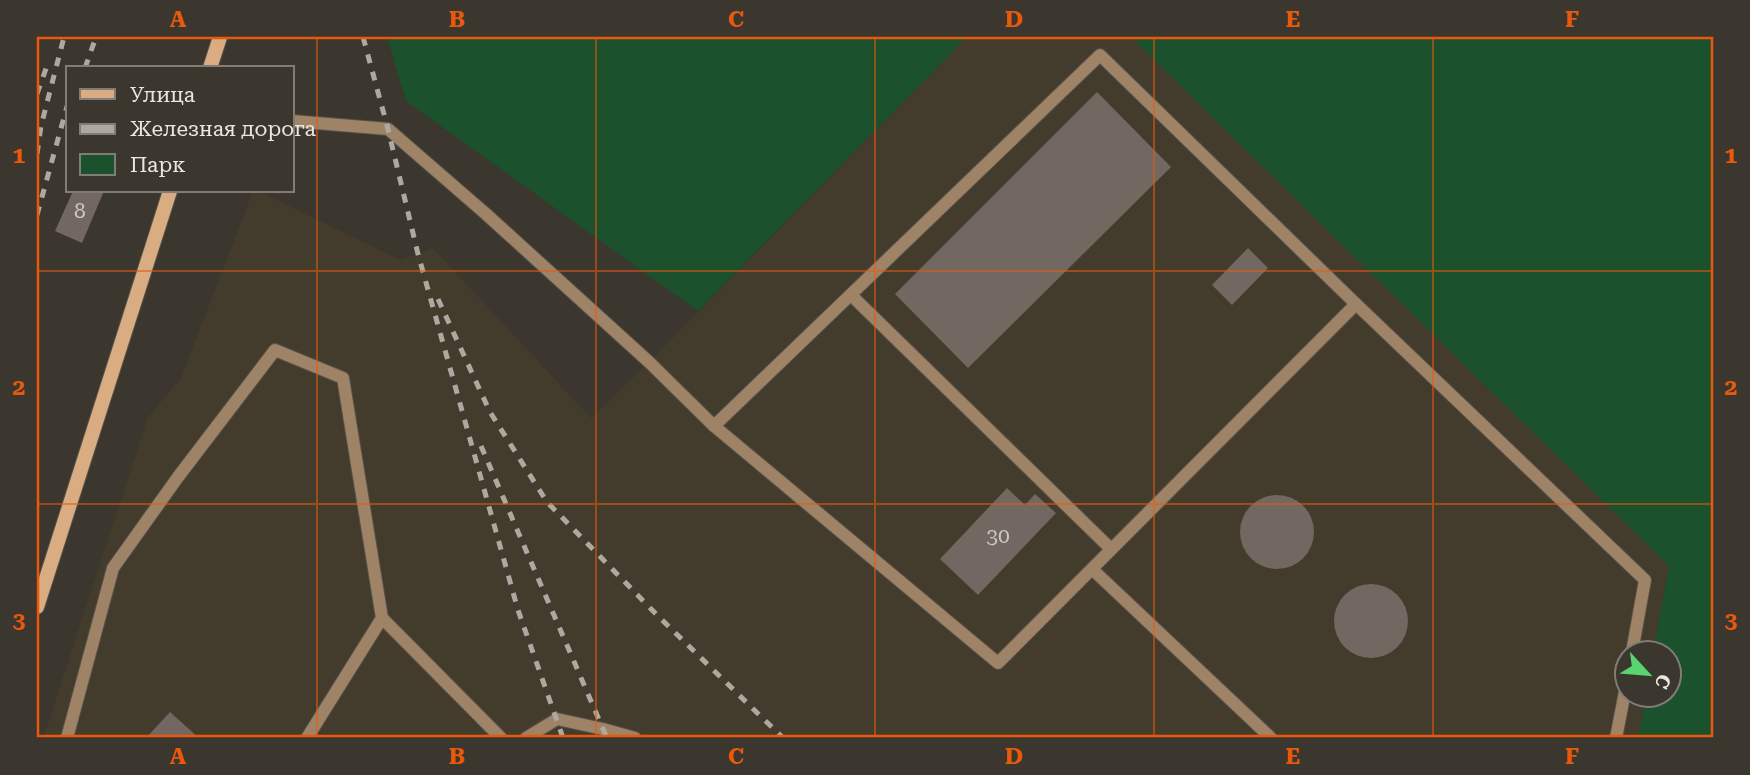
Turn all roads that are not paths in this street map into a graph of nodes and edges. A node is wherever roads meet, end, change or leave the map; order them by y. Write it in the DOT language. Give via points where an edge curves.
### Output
graph roads {
  1 [pos="220,37"];
  2 [pos="211,66"];
  3 [pos="294,121"];
  4 [pos="170,192"];
  5 [pos="851,295"];
  6 [pos="1356,304"];
  7 [pos="714,426"];
  8 [pos="1111,549"];
  9 [pos="1092,569"];
  10 [pos="37,607"];
  11 [pos="382,618"];
  12 [pos="1635,638"];
  13 [pos="1622,708"];
  14 [pos="67,738"];
  15 [pos="307,738"];
  16 [pos="501,738"];
  17 [pos="526,738"];
  18 [pos="635,738"];
  19 [pos="1271,738"];
  20 [pos="1616,738"];
  1 -- 2 [label="street"];
  3 -- 7 [label="lane" via="388,129"];
  4 -- 10 [label="street"];
  5 -- 6 [label="lane" via="1100,55"];
  5 -- 7 [label="lane"];
  5 -- 8 [label="lane"];
  6 -- 8 [label="lane"];
  6 -- 12 [label="lane" via="1645,580"];
  7 -- 9 [label="lane" via="998,663"];
  8 -- 9 [label="lane"];
  9 -- 19 [label="lane"];
  11 -- 14 [label="lane" via="343,378 275,350 113,568"];
  11 -- 15 [label="lane"];
  11 -- 16 [label="lane"];
  13 -- 20 [label="lane"];
  17 -- 18 [label="lane" via="556,719"];
}
